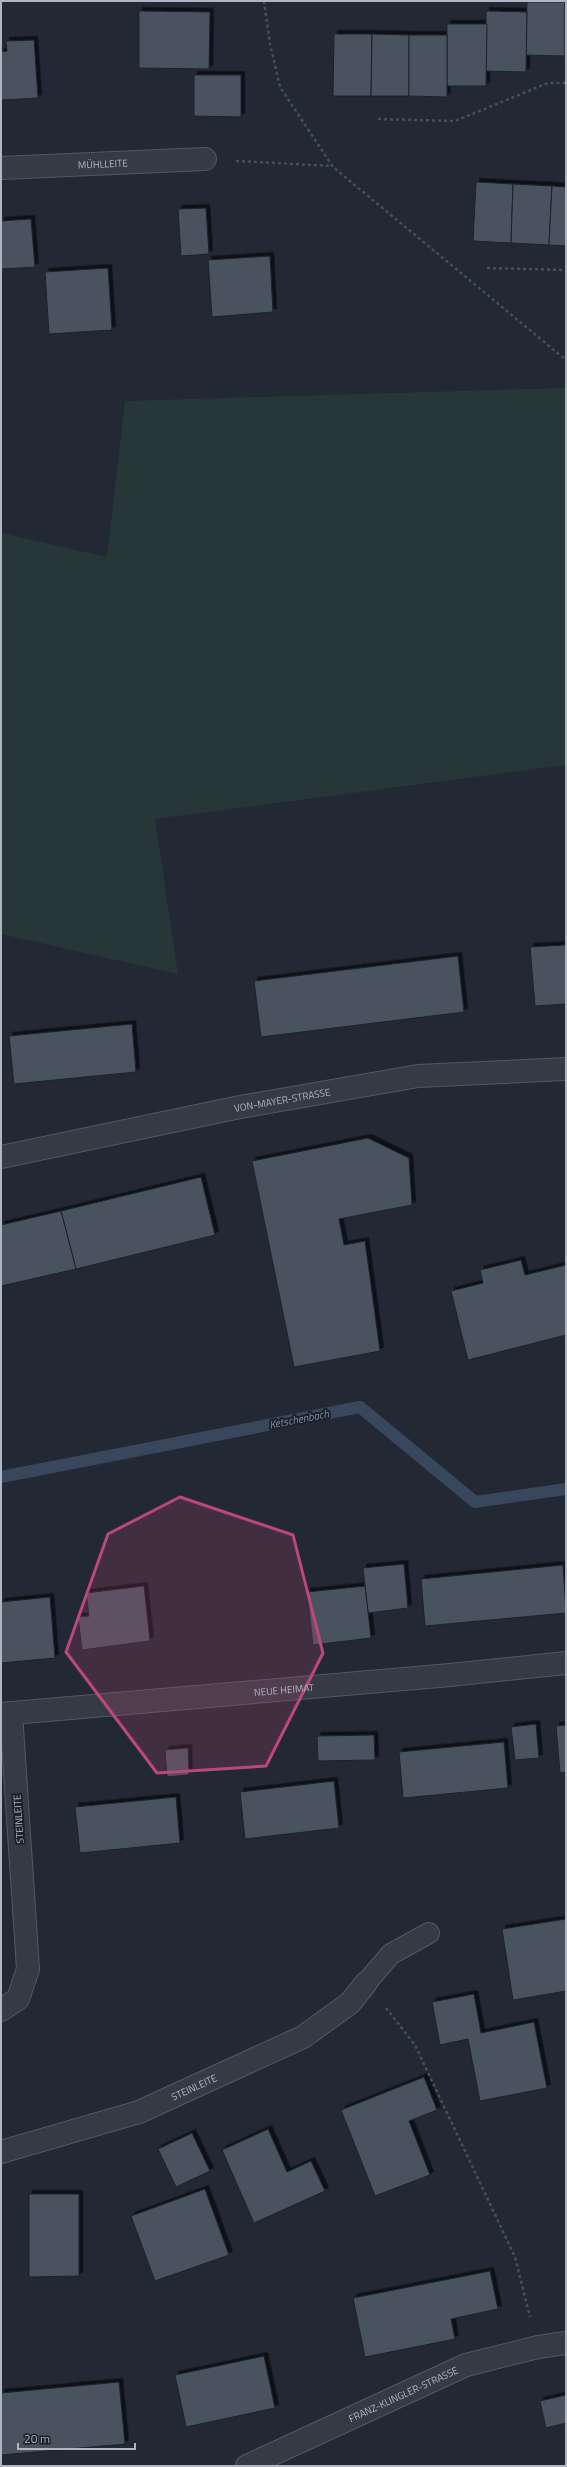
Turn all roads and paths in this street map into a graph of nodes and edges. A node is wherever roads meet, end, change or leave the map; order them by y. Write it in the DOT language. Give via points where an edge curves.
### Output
graph roads {
  1 [pos="264,1"];
  2 [pos="566,83"];
  3 [pos="378,119"];
  4 [pos="205,159"];
  5 [pos="333,166"];
  6 [pos="1,168"];
  7 [pos="487,268"];
  8 [pos="566,270"];
  9 [pos="566,360"];
  10 [pos="566,1069"];
  11 [pos="1,1157"];
  12 [pos="566,1663"];
  13 [pos="6,1713"];
  14 [pos="429,1933"];
  15 [pos="366,1983"];
  16 [pos="1,2010"];
  17 [pos="1,2152"];
  18 [pos="566,2343"];
  19 [pos="538,2347"];
  20 [pos="247,2466"];
  1 -- 5 [label="path" via="280,87"];
  2 -- 3 [label="path" via="548,83 455,121"];
  4 -- 5 [label="path"];
  4 -- 6 [label="street, MÜHLLEITE"];
  5 -- 9 [label="path"];
  7 -- 8 [label="path"];
  10 -- 11 [label="street, VON-MAYER-STRASSE" via="418,1076 240,1107"];
  12 -- 13 [label="street, NEUE HEIMAT"];
  13 -- 16 [label="street, STEINLEITE" via="28,1969 18,1999"];
  14 -- 15 [label="lane" via="391,1954"];
  15 -- 17 [label="street, STEINLEITE" via="350,2003 296,2041 139,2112"];
  15 -- 19 [label="path" via="416,2045 515,2257"];
  18 -- 19 [label="street, FRANZ-KLINGLER-STRASSE"];
  19 -- 20 [label="street, FRANZ-KLINGLER-STRASSE" via="466,2365"];
}
